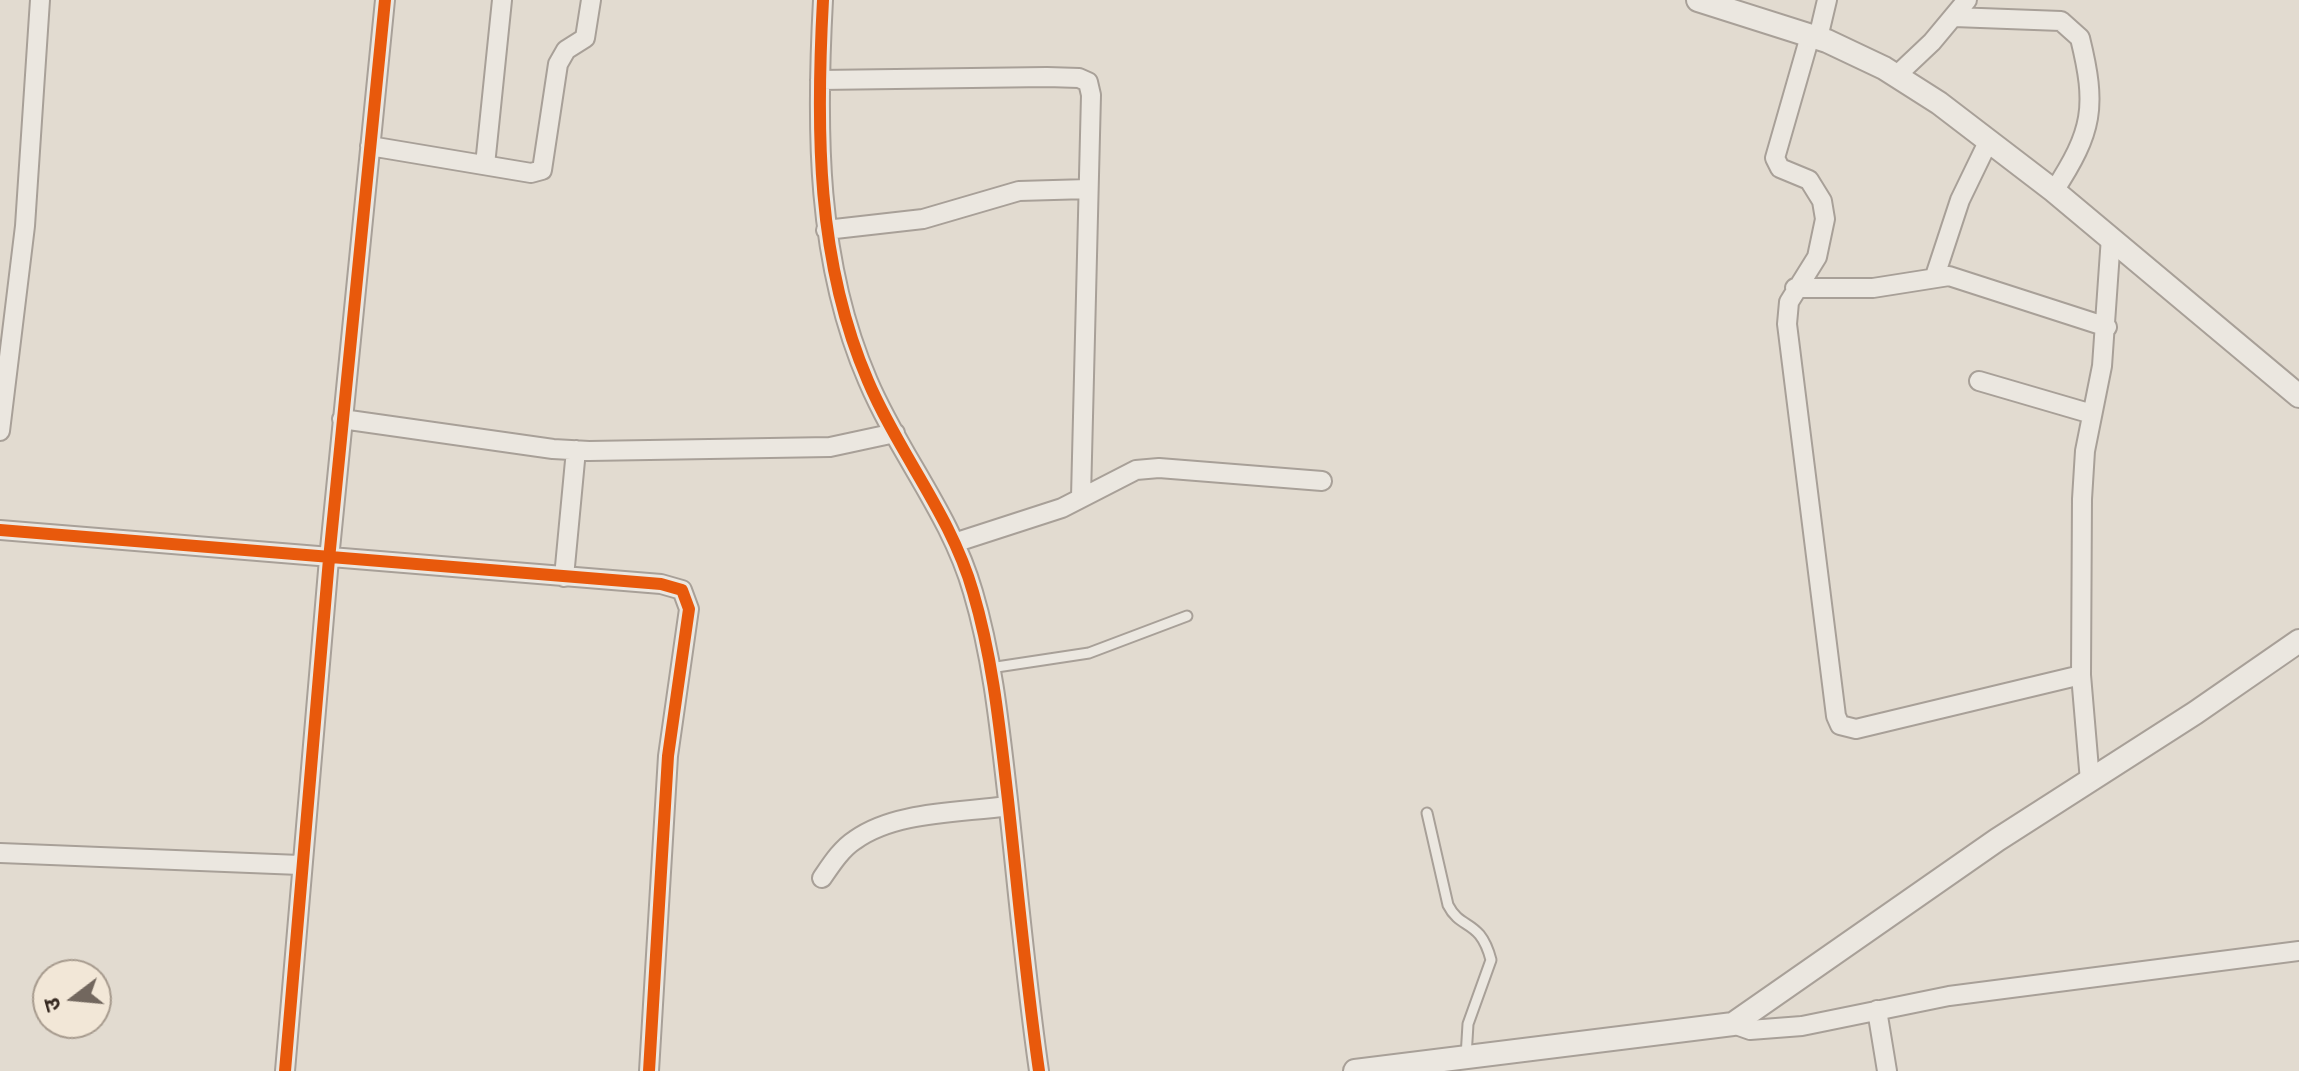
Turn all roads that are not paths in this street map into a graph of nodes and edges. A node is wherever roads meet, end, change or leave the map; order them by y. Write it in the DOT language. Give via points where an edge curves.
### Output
graph roads {
  1 [pos="40,0"];
  2 [pos="385,0"];
  3 [pos="502,0"];
  4 [pos="591,0"];
  5 [pos="823,0"];
  6 [pos="1698,0"];
  7 [pos="1827,0"];
  8 [pos="1967,0"];
  9 [pos="1954,17"];
  10 [pos="1814,37"];
  11 [pos="1896,76"];
  12 [pos="820,80"];
  13 [pos="1989,140"];
  14 [pos="370,146"];
  15 [pos="485,165"];
  16 [pos="1088,189"];
  17 [pos="2054,191"];
  18 [pos="826,230"];
  19 [pos="2111,237"];
  20 [pos="1935,276"];
  21 [pos="1795,288"];
  22 [pos="2107,327"];
  23 [pos="1979,381"];
  24 [pos="2299,396"];
  25 [pos="2092,414"];
  26 [pos="342,419"];
  27 [pos="0,431"];
  28 [pos="895,433"];
  29 [pos="576,450"];
  30 [pos="1322,481"];
  31 [pos="1081,497"];
  32 [pos="0,530"];
  33 [pos="957,542"];
  34 [pos="329,559"];
  35 [pos="564,577"];
  36 [pos="1187,616"];
  37 [pos="2299,641"];
  38 [pos="990,668"];
  39 [pos="2081,675"];
  40 [pos="2090,781"];
  41 [pos="1008,806"];
  42 [pos="1427,813"];
  43 [pos="0,853"];
  44 [pos="300,865"];
  45 [pos="822,878"];
  46 [pos="2299,951"];
  47 [pos="1877,1010"];
  48 [pos="1726,1026"];
  49 [pos="1466,1057"];
  50 [pos="285,1071"];
  51 [pos="649,1071"];
  52 [pos="1039,1071"];
  53 [pos="1355,1071"];
  54 [pos="1887,1071"];
  1 -- 27 [label="street" via="25,226"];
  2 -- 14 [label="street"];
  3 -- 15 [label="street"];
  4 -- 15 [label="street" via="585,38 566,50 558,64 542,170"];
  5 -- 12 [label="street"];
  6 -- 10 [label="street"];
  7 -- 10 [label="street"];
  8 -- 9 [label="street"];
  9 -- 11 [label="street"];
  9 -- 17 [label="street" via="2061,21 2080,38 2091,113 2086,136"];
  10 -- 11 [label="street"];
  10 -- 21 [label="street" via="1775,158 1780,168 1809,180 1822,201 1825,219 1817,257"];
  11 -- 13 [label="street"];
  12 -- 16 [label="street" via="1084,79 1091,95"];
  12 -- 18 [label="street"];
  13 -- 17 [label="street"];
  13 -- 20 [label="street" via="1960,200"];
  14 -- 15 [label="street"];
  14 -- 26 [label="street"];
  16 -- 18 [label="street" via="1019,191 923,219"];
  16 -- 31 [label="street"];
  17 -- 19 [label="street"];
  18 -- 28 [label="street" via="844,319"];
  19 -- 22 [label="street"];
  19 -- 24 [label="street"];
  20 -- 21 [label="street" via="1873,288"];
  20 -- 22 [label="street" via="1967,279"];
  21 -- 39 [label="street" via="1789,302 1789,338 1840,725 1856,729"];
  22 -- 25 [label="street"];
  23 -- 25 [label="street"];
  25 -- 39 [label="street" via="2082,499"];
  26 -- 29 [label="street"];
  26 -- 34 [label="street"];
  28 -- 29 [label="street" via="797,449"];
  28 -- 33 [label="street"];
  29 -- 35 [label="street"];
  30 -- 31 [label="street" via="1159,468 1136,470"];
  31 -- 33 [label="street" via="1025,523"];
  32 -- 34 [label="street"];
  33 -- 38 [label="street"];
  34 -- 35 [label="street"];
  34 -- 44 [label="street"];
  35 -- 51 [label="street" via="674,586 688,601 668,756"];
  36 -- 38 [label="lane" via="1089,653"];
  37 -- 40 [label="street"];
  38 -- 41 [label="street"];
  39 -- 40 [label="street"];
  40 -- 48 [label="street"];
  41 -- 45 [label="street" via="871,830 852,841"];
  41 -- 52 [label="street"];
  42 -- 49 [label="lane" via="1448,905 1479,931 1491,960 1468,1024"];
  43 -- 44 [label="street"];
  44 -- 50 [label="street"];
  46 -- 47 [label="street"];
  47 -- 48 [label="street" via="1771,1030"];
  47 -- 54 [label="street"];
  48 -- 49 [label="street"];
  49 -- 53 [label="street"];
}
